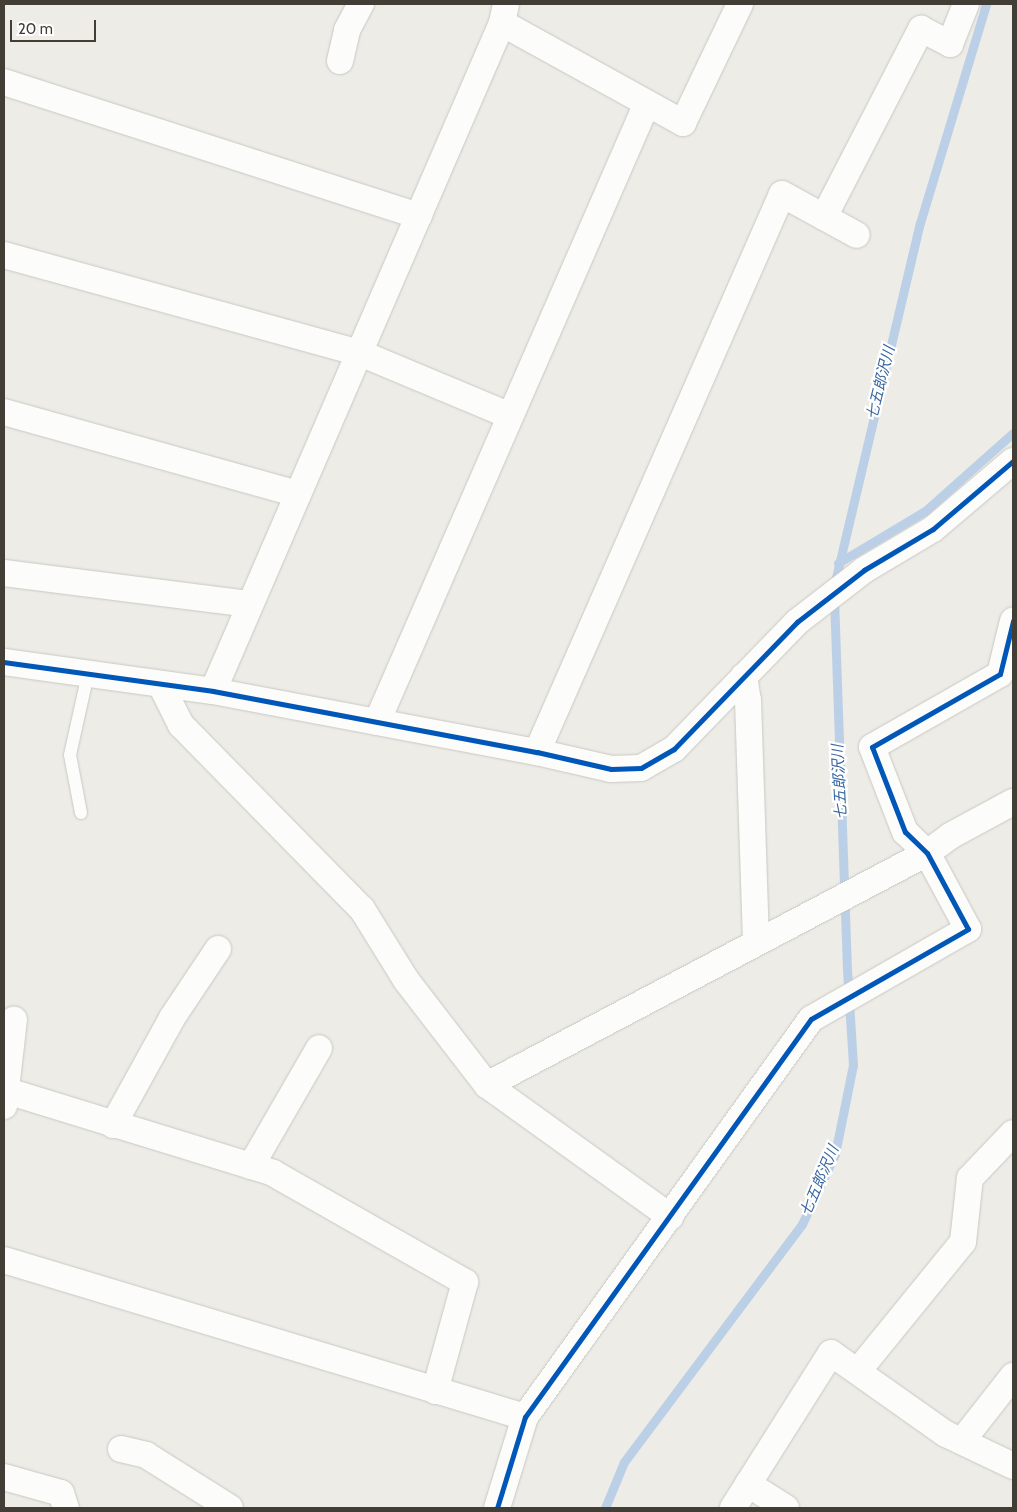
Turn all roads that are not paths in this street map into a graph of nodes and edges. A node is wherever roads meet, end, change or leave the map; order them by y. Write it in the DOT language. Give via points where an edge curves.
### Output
graph roads {
  1 [pos="361,4"];
  2 [pos="740,4"];
  3 [pos="966,4"];
  4 [pos="504,13"];
  5 [pos="340,61"];
  6 [pos="4,82"];
  7 [pos="647,103"];
  8 [pos="419,216"];
  9 [pos="824,217"];
  10 [pos="857,235"];
  11 [pos="4,255"];
  12 [pos="360,353"];
  13 [pos="4,412"];
  14 [pos="508,415"];
  15 [pos="1013,461"];
  16 [pos="298,494"];
  17 [pos="4,574"];
  18 [pos="248,604"];
  19 [pos="1013,621"];
  20 [pos="4,662"];
  21 [pos="88,674"];
  22 [pos="744,676"];
  23 [pos="161,685"];
  24 [pos="213,690"];
  25 [pos="376,722"];
  26 [pos="537,752"];
  27 [pos="1013,802"];
  28 [pos="81,813"];
  29 [pos="927,853"];
  30 [pos="756,942"];
  31 [pos="218,949"];
  32 [pos="14,1020"];
  33 [pos="319,1048"];
  34 [pos="487,1085"];
  35 [pos="4,1096"];
  36 [pos="113,1125"];
  37 [pos="1013,1132"];
  38 [pos="251,1166"];
  39 [pos="671,1216"];
  40 [pos="4,1260"];
  41 [pos="858,1371"];
  42 [pos="1013,1376"];
  43 [pos="434,1391"];
  44 [pos="525,1417"];
  45 [pos="962,1441"];
  46 [pos="121,1449"];
  47 [pos="1013,1466"];
  48 [pos="4,1477"];
  49 [pos="748,1484"];
  50 [pos="226,1507"];
  51 [pos="66,1508"];
  52 [pos="497,1508"];
  53 [pos="733,1508"];
  54 [pos="786,1508"];
  1 -- 5 [label="street" via="347,30"];
  2 -- 7 [label="street" via="683,123"];
  3 -- 9 [label="street" via="950,44 921,30"];
  4 -- 7 [label="street"];
  4 -- 8 [label="street"];
  6 -- 8 [label="street"];
  7 -- 14 [label="street"];
  8 -- 12 [label="street"];
  9 -- 10 [label="street"];
  9 -- 26 [label="street" via="782,194"];
  11 -- 12 [label="street"];
  12 -- 14 [label="street"];
  12 -- 16 [label="street"];
  13 -- 16 [label="street"];
  14 -- 25 [label="street"];
  15 -- 22 [label="street" via="933,529 848,583 797,622"];
  16 -- 18 [label="street"];
  17 -- 18 [label="street"];
  18 -- 24 [label="street"];
  19 -- 29 [label="street" via="1000,674 872,747 905,832"];
  20 -- 21 [label="street"];
  21 -- 23 [label="street"];
  21 -- 28 [label="lane" via="70,755"];
  22 -- 26 [label="street" via="674,749 640,768 611,769"];
  22 -- 30 [label="street" via="748,700"];
  23 -- 24 [label="street"];
  23 -- 34 [label="street" via="181,725 362,910 406,980"];
  24 -- 25 [label="street"];
  25 -- 26 [label="street"];
  27 -- 29 [label="street" via="950,836"];
  29 -- 30 [label="street"];
  29 -- 39 [label="street" via="968,929 811,1019"];
  30 -- 34 [label="street"];
  31 -- 36 [label="street" via="172,1018"];
  32 -- 35 [label="street"];
  33 -- 38 [label="street"];
  34 -- 39 [label="street"];
  35 -- 36 [label="street"];
  36 -- 38 [label="street"];
  37 -- 41 [label="street" via="970,1178 963,1242"];
  38 -- 43 [label="street" via="273,1173 465,1282"];
  39 -- 44 [label="street"];
  40 -- 43 [label="street"];
  41 -- 45 [label="street" via="946,1434"];
  41 -- 49 [label="street" via="832,1353"];
  42 -- 45 [label="street"];
  43 -- 44 [label="street"];
  44 -- 52 [label="street"];
  45 -- 47 [label="street"];
  46 -- 50 [label="street" via="146,1455"];
  48 -- 51 [label="street" via="61,1493"];
  49 -- 53 [label="street"];
  49 -- 54 [label="street"];
}
